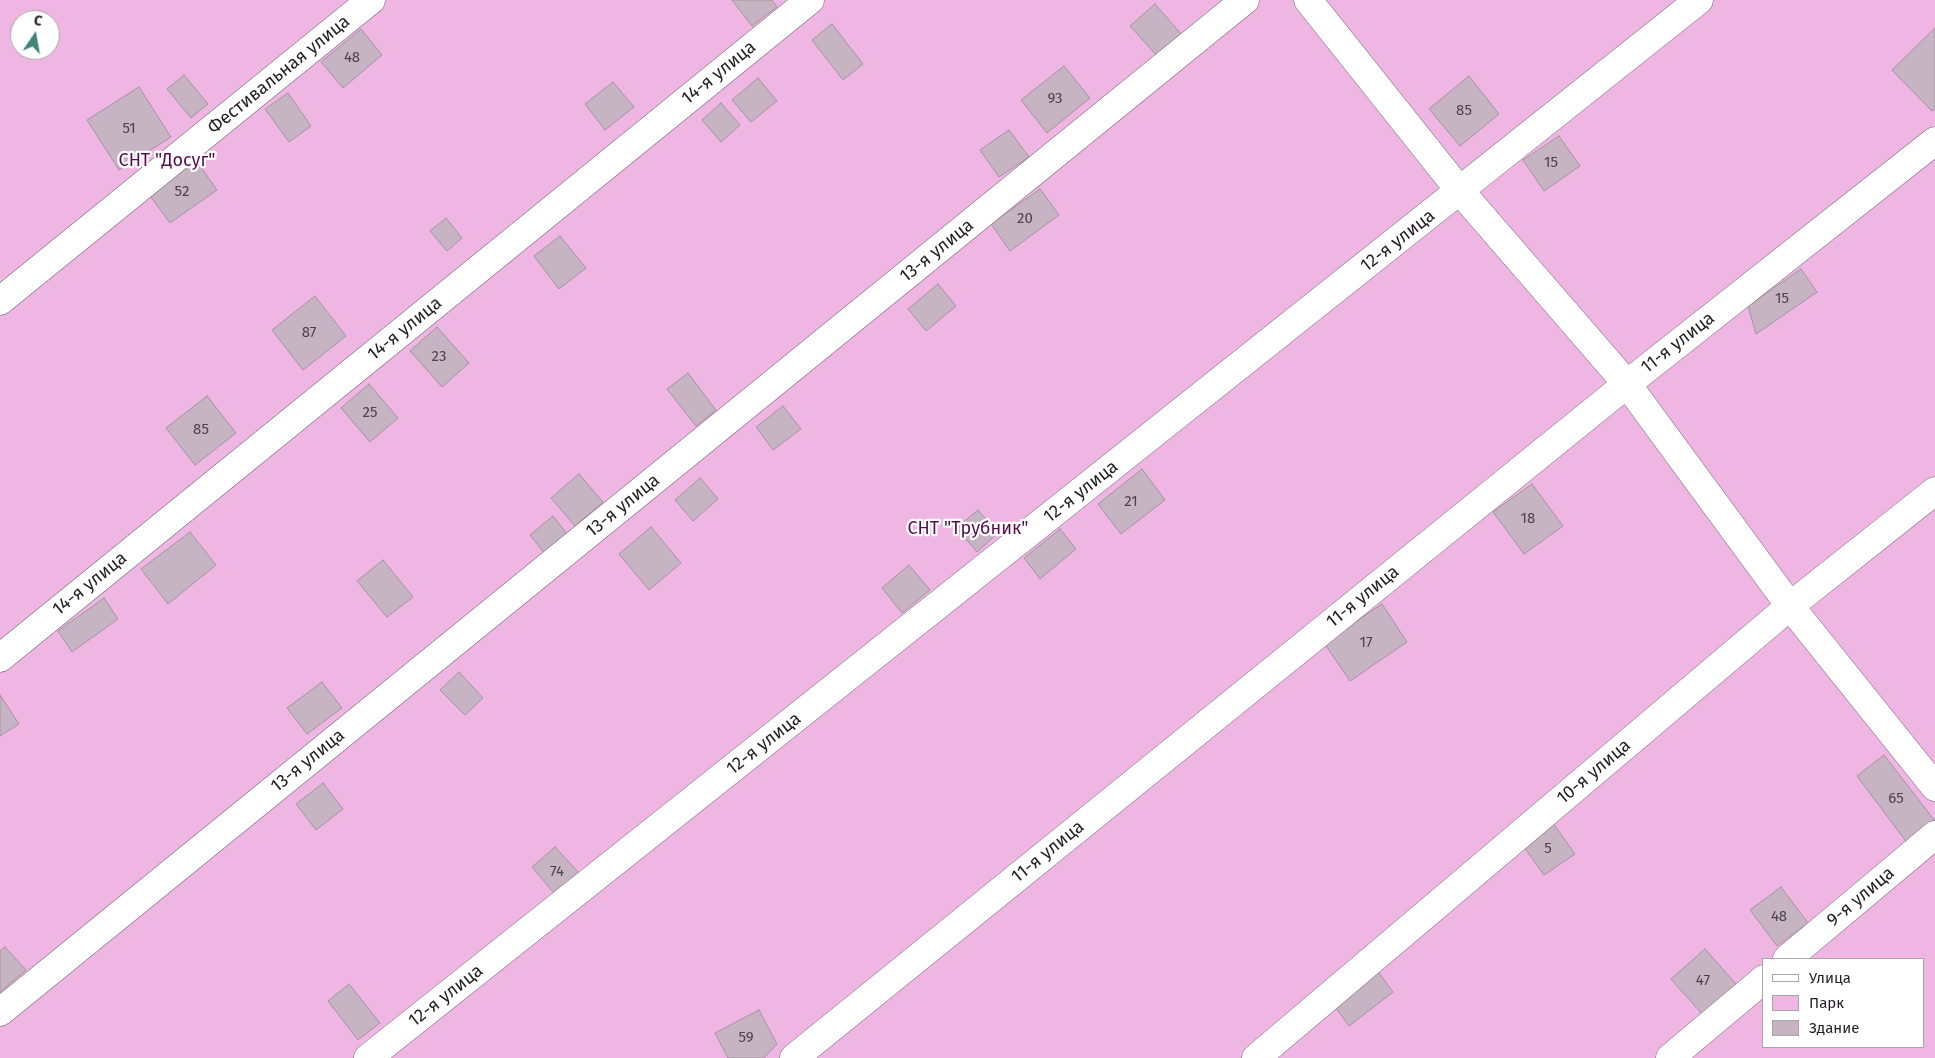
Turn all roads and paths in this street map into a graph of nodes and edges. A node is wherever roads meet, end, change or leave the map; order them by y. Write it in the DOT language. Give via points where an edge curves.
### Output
graph roads {
  1 [pos="371,0"];
  2 [pos="810,0"];
  3 [pos="1245,0"];
  4 [pos="1308,0"];
  5 [pos="1698,0"];
  6 [pos="1935,141"];
  7 [pos="1460,191"];
  8 [pos="0,301"];
  9 [pos="1626,384"];
  10 [pos="1935,491"];
  11 [pos="1790,606"];
  12 [pos="0,658"];
  13 [pos="1935,786"];
  14 [pos="1935,835"];
  15 [pos="1788,958"];
  16 [pos="1762,981"];
  17 [pos="0,1012"];
  18 [pos="368,1058"];
  19 [pos="794,1058"];
  20 [pos="1256,1058"];
  21 [pos="1670,1058"];
  1 -- 8 [label="lane, Фестивальная улица"];
  2 -- 12 [label="lane, 14-я улица"];
  3 -- 17 [label="lane, 13-я улица"];
  4 -- 7 [label="lane"];
  5 -- 7 [label="lane, 12-я улица"];
  6 -- 9 [label="lane, 11-я улица"];
  7 -- 9 [label="lane"];
  7 -- 18 [label="lane, 12-я улица"];
  9 -- 11 [label="lane"];
  9 -- 19 [label="lane, 11-я улица"];
  10 -- 11 [label="lane, 10-я улица"];
  11 -- 13 [label="lane"];
  11 -- 20 [label="lane, 10-я улица"];
  14 -- 15 [label="lane, 9-я улица"];
  16 -- 21 [label="lane"];
}
